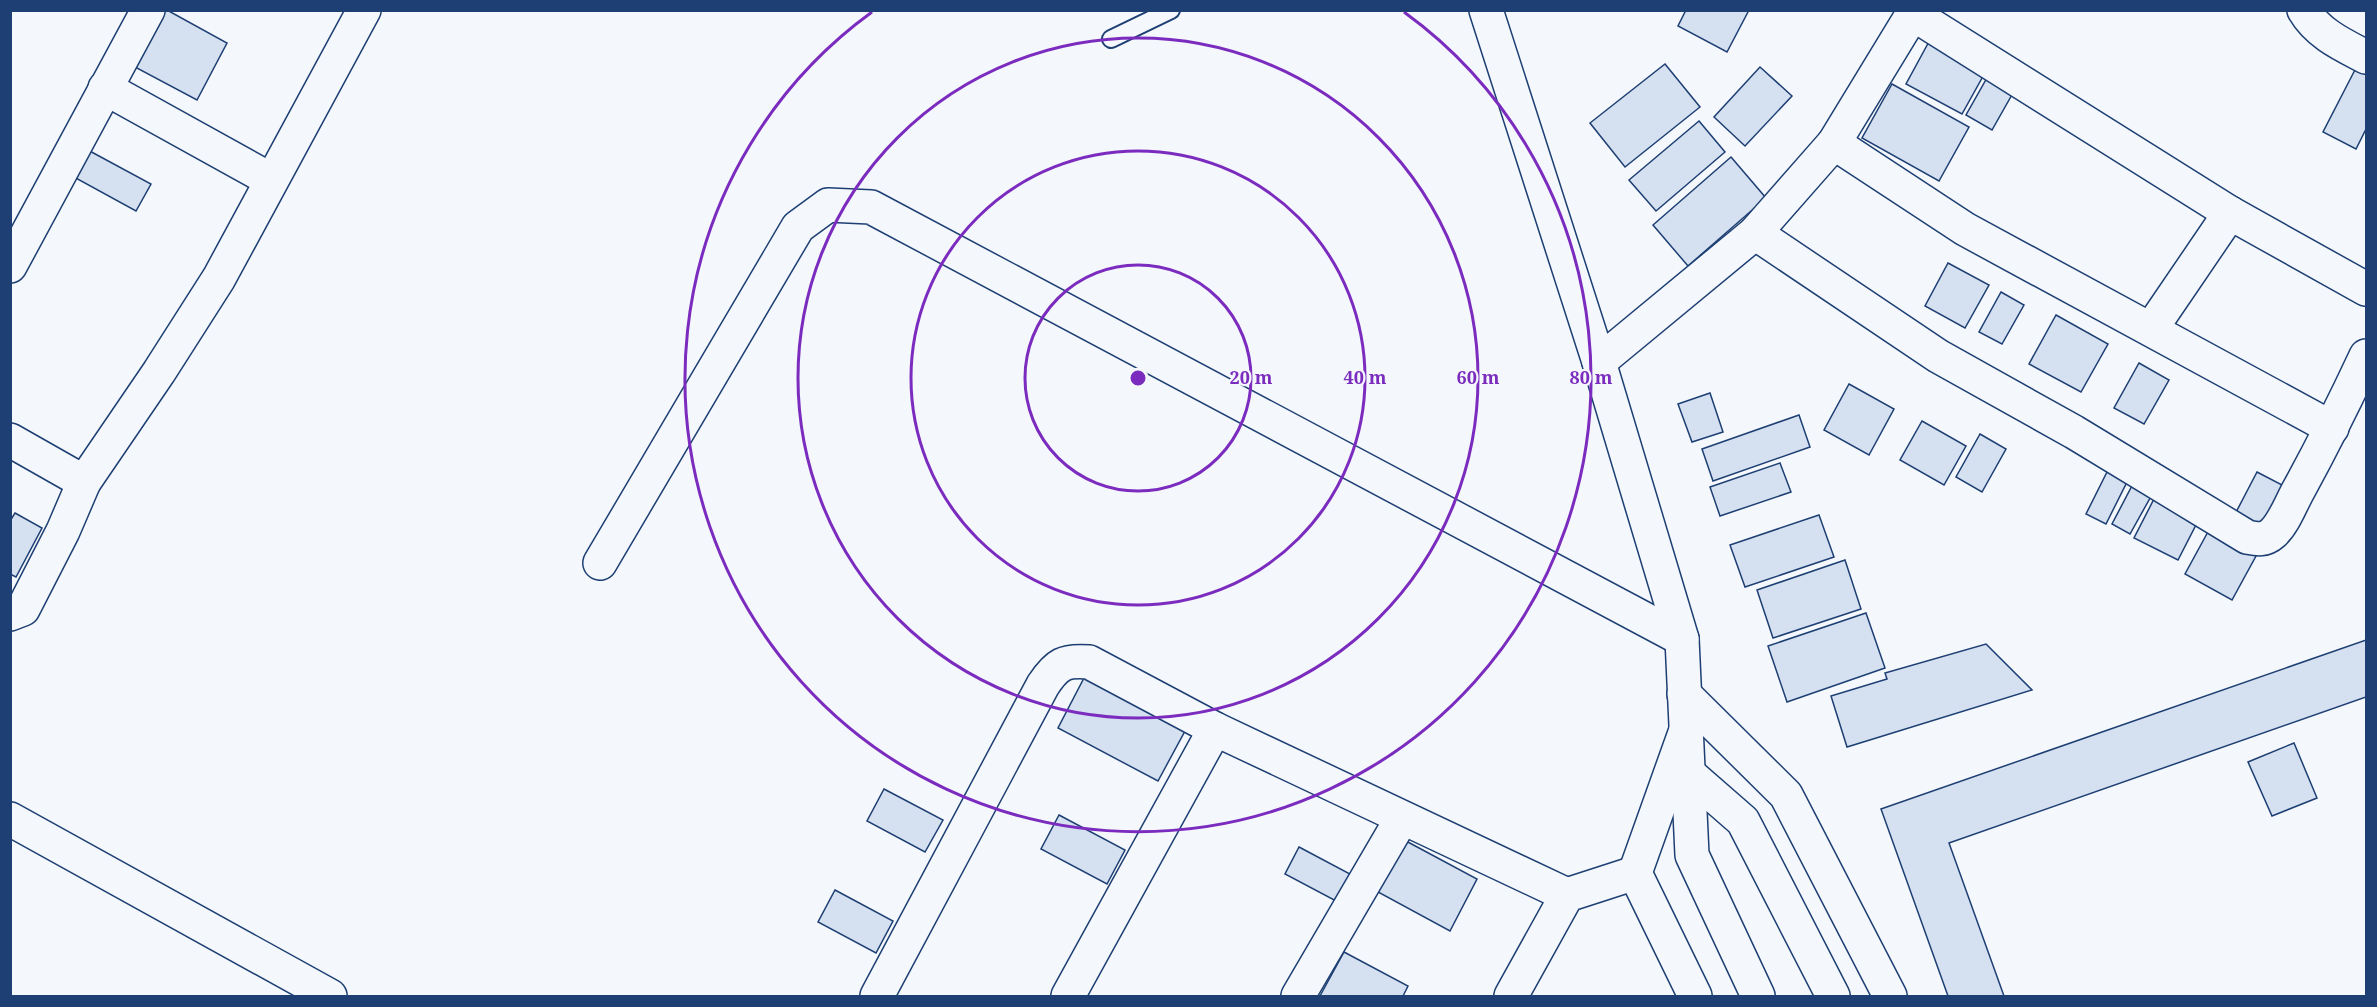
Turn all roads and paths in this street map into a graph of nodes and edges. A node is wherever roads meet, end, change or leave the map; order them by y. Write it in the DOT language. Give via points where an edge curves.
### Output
graph roads {
  1 [pos="148,10"];
  2 [pos="364,10"];
  3 [pos="1171,10"];
  4 [pos="1486,10"];
  5 [pos="2304,10"];
  6 [pos="1914,12"];
  7 [pos="1111,39"];
  8 [pos="2367,57"];
  9 [pos="105,88"];
  10 [pos="1834,143"];
  11 [pos="271,180"];
  12 [pos="2230,213"];
  13 [pos="1755,233"];
  14 [pos="10,266"];
  15 [pos="2367,289"];
  16 [pos="2151,329"];
  17 [pos="2367,356"];
  18 [pos="1599,362"];
  19 [pos="2332,428"];
  20 [pos="10,440"];
  21 [pos="84,482"];
  22 [pos="600,563"];
  23 [pos="10,614"];
  24 [pos="1682,639"];
  25 [pos="1684,694"];
  26 [pos="1215,729"];
  27 [pos="1686,730"];
  28 [pos="1688,773"];
  29 [pos="1402,818"];
  30 [pos="10,819"];
  31 [pos="1635,873"];
  32 [pos="1567,895"];
  33 [pos="330,996"];
  34 [pos="877,996"];
  35 [pos="1068,996"];
  36 [pos="1298,996"];
  37 [pos="1511,996"];
  38 [pos="1695,996"];
  39 [pos="1758,996"];
  40 [pos="1833,996"];
  41 [pos="1890,996"];
  1 -- 9 [label="street"];
  2 -- 11 [label="street"];
  3 -- 7 [label="lane"];
  4 -- 18 [label="street"];
  5 -- 8 [label="street" via="2310,21 2330,37"];
  6 -- 10 [label="street"];
  6 -- 12 [label="street"];
  9 -- 11 [label="street"];
  9 -- 14 [label="street"];
  10 -- 13 [label="street"];
  10 -- 16 [label="street" via="1965,229"];
  11 -- 21 [label="street" via="219,278"];
  12 -- 15 [label="street"];
  12 -- 16 [label="street"];
  13 -- 18 [label="street"];
  13 -- 19 [label="street" via="1938,356 2074,432 2247,537 2258,540 2274,532"];
  16 -- 19 [label="street"];
  17 -- 19 [label="street"];
  18 -- 24 [label="street"];
  20 -- 21 [label="street"];
  21 -- 23 [label="street" via="23,609"];
  22 -- 24 [label="street" via="798,227 828,205 871,207"];
  24 -- 25 [label="street"];
  25 -- 27 [label="street"];
  25 -- 41 [label="street" via="1786,795"];
  26 -- 29 [label="street"];
  26 -- 34 [label="street" via="1089,662 1070,660 1053,670"];
  26 -- 35 [label="street"];
  27 -- 28 [label="street"];
  27 -- 31 [label="street"];
  28 -- 39 [label="street" via="1692,855"];
  28 -- 40 [label="street" via="1743,821"];
  29 -- 32 [label="street"];
  29 -- 36 [label="street"];
  30 -- 33 [label="street"];
  31 -- 32 [label="street"];
  31 -- 38 [label="street"];
  32 -- 37 [label="street"];
}
